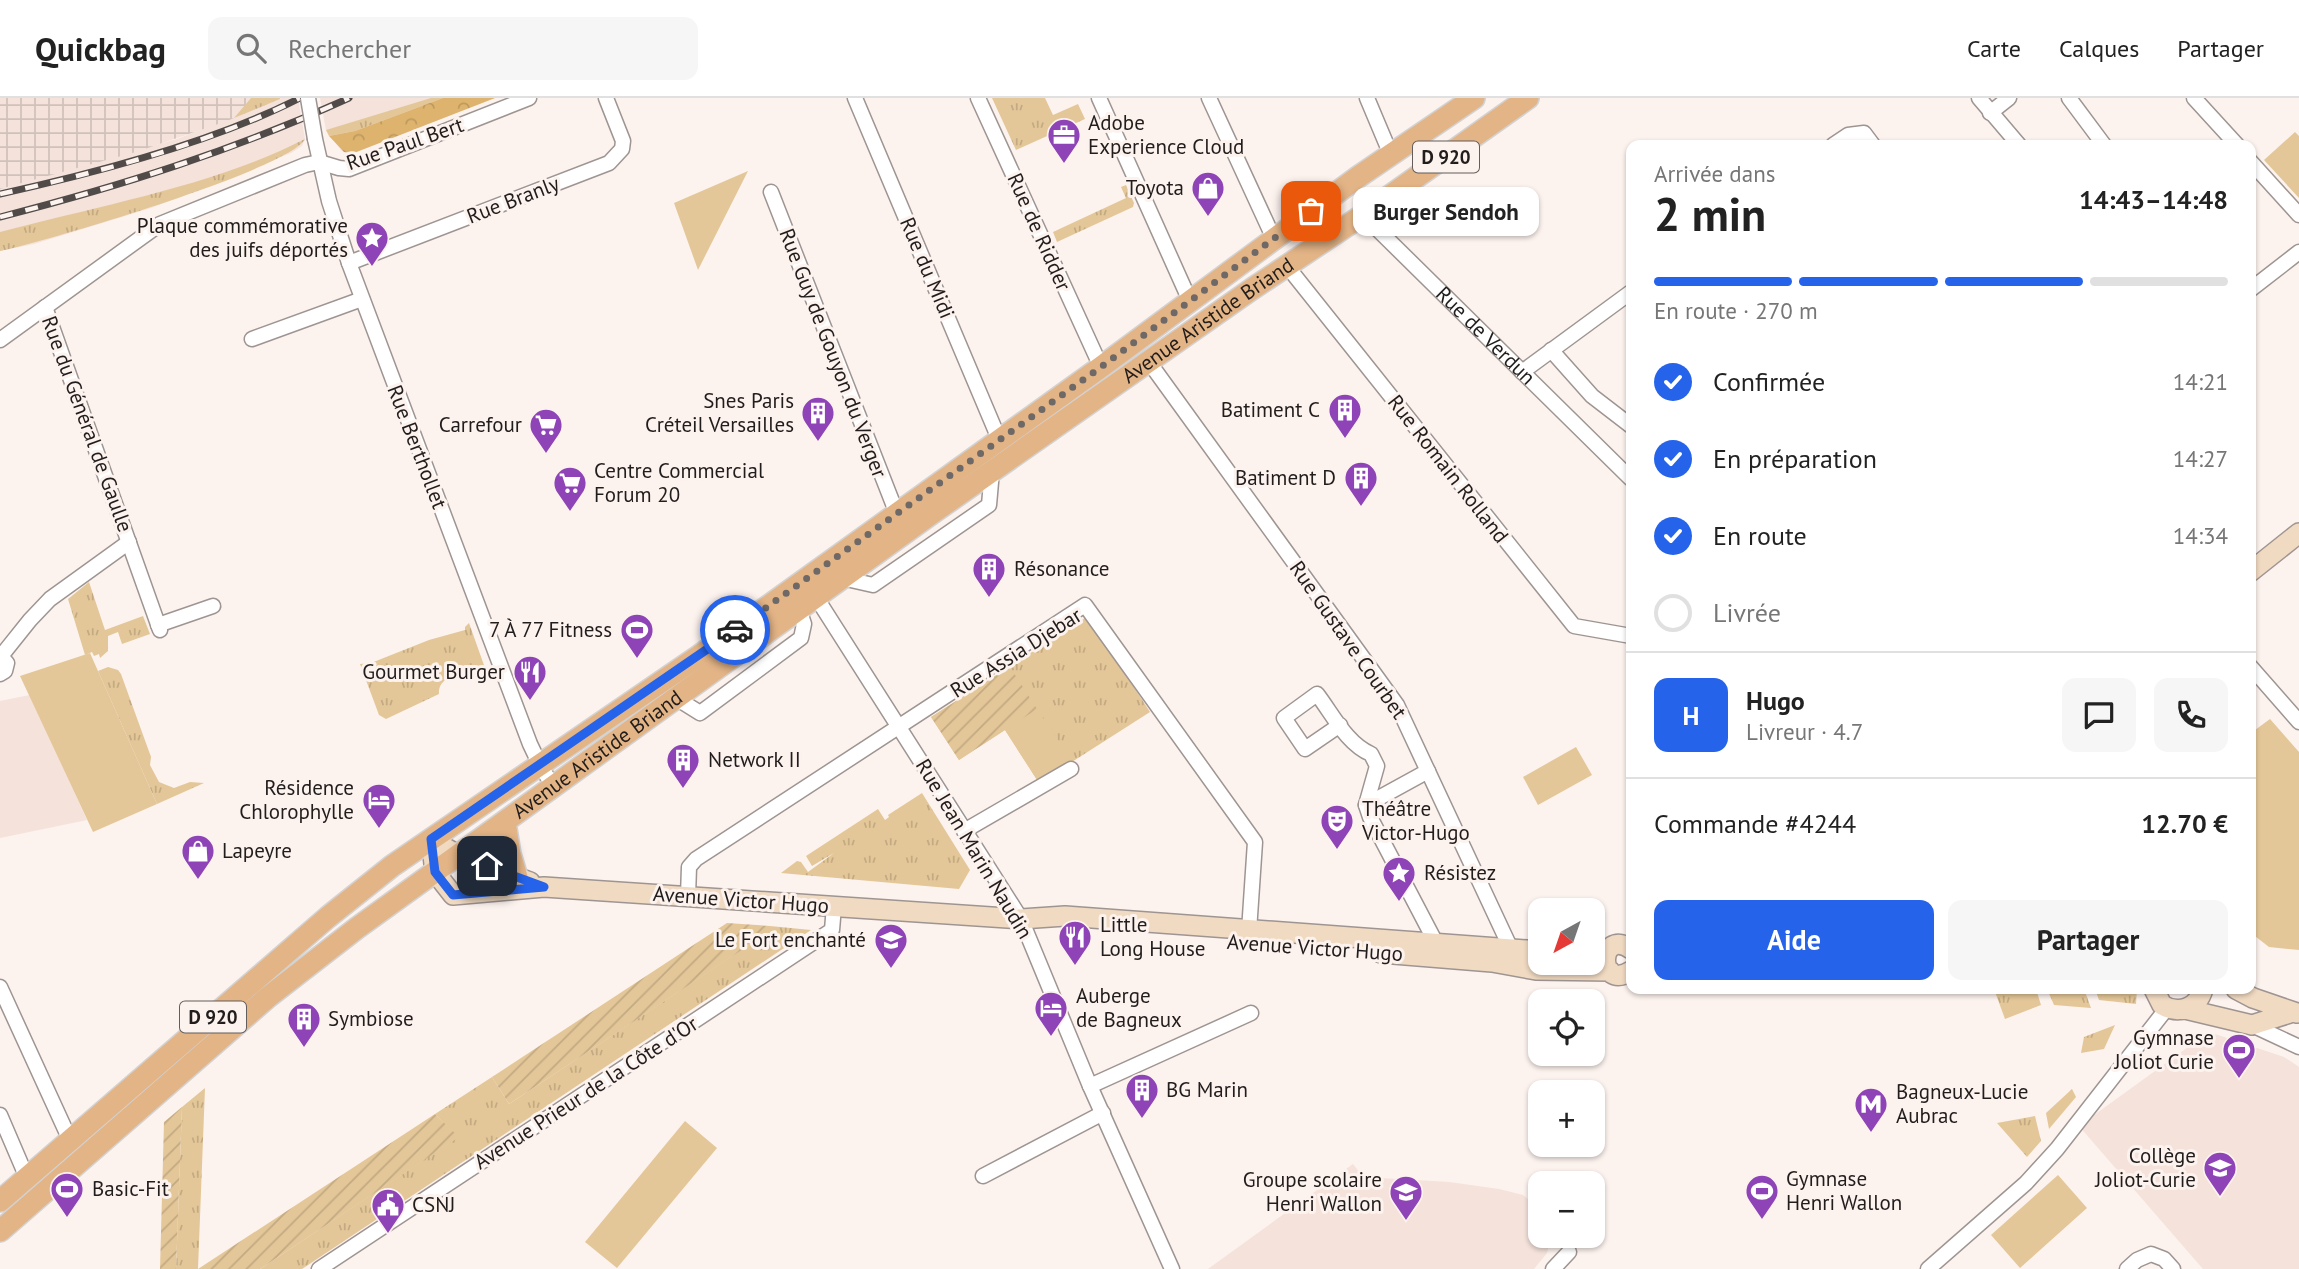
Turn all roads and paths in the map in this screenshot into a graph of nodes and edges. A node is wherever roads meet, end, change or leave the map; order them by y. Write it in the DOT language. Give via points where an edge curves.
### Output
graph roads {
  1 [pos="308,98"];
  2 [pos="529,98"];
  3 [pos="606,98"];
  4 [pos="855,98"];
  5 [pos="978,98"];
  6 [pos="1099,98"];
  7 [pos="1209,98"];
  8 [pos="1367,98"];
  9 [pos="1474,98"];
  10 [pos="1528,98"];
  11 [pos="1979,98"];
  12 [pos="2009,98"];
  13 [pos="2069,98"];
  14 [pos="2194,98"];
  15 [pos="1990,113"];
  16 [pos="1840,140"];
  17 [pos="1869,140"];
  18 [pos="2014,140"];
  19 [pos="2100,140"];
  20 [pos="2232,140"];
  21 [pos="1391,155"];
  22 [pos="319,162"];
  23 [pos="2256,168"];
  24 [pos="1346,187"];
  25 [pos="771,192"];
  26 [pos="1363,215"];
  27 [pos="2299,215"];
  28 [pos="1274,239"];
  29 [pos="2299,252"];
  30 [pos="349,263"];
  31 [pos="1287,266"];
  32 [pos="2256,284"];
  33 [pos="1626,296"];
  34 [pos="362,299"];
  35 [pos="1190,301"];
  36 [pos="46,307"];
  37 [pos="252,339"];
  38 [pos="0,340"];
  39 [pos="1551,350"];
  40 [pos="1149,362"];
  41 [pos="1101,367"];
  42 [pos="1522,372"];
  43 [pos="1626,422"];
  44 [pos="999,439"];
  45 [pos="1626,474"];
  46 [pos="897,514"];
  47 [pos="2299,533"];
  48 [pos="129,542"];
  49 [pos="2256,567"];
  50 [pos="807,603"];
  51 [pos="213,606"];
  52 [pos="1626,635"];
  53 [pos="1,655"];
  54 [pos="2256,673"];
  55 [pos="0,674"];
  56 [pos="2299,722"];
  57 [pos="1340,725"];
  58 [pos="899,728"];
  59 [pos="540,765"];
  60 [pos="1071,769"];
  61 [pos="1428,771"];
  62 [pos="553,786"];
  63 [pos="1366,805"];
  64 [pos="505,822"];
  65 [pos="964,831"];
  66 [pos="431,839"];
  67 [pos="459,856"];
  68 [pos="435,872"];
  69 [pos="517,877"];
  70 [pos="544,887"];
  71 [pos="688,896"];
  72 [pos="834,906"];
  73 [pos="1021,919"];
  74 [pos="1249,931"];
  75 [pos="1436,943"];
  76 [pos="1626,946"];
  77 [pos="1605,948"];
  78 [pos="1511,949"];
  79 [pos="1528,956"];
  80 [pos="1605,959"];
  81 [pos="1528,960"];
  82 [pos="1605,970"];
  83 [pos="1610,971"];
  84 [pos="1626,973"];
  85 [pos="0,987"];
  86 [pos="2156,994"];
  87 [pos="2201,994"];
  88 [pos="2245,994"];
  89 [pos="2176,1008"];
  90 [pos="1251,1013"];
  91 [pos="2296,1013"];
  92 [pos="2252,1025"];
  93 [pos="2299,1047"];
  94 [pos="1090,1086"];
  95 [pos="1103,1113"];
  96 [pos="0,1115"];
  97 [pos="70,1140"];
  98 [pos="983,1176"];
  99 [pos="27,1178"];
  100 [pos="0,1201"];
  101 [pos="0,1231"];
  102 [pos="1569,1252"];
  103 [pos="318,1269"];
  104 [pos="1172,1269"];
  105 [pos="1553,1269"];
  106 [pos="1928,1269"];
  107 [pos="2127,1269"];
  108 [pos="2173,1269"];
  1 -- 22 [label="street, Rue Berthollet, bridge"];
  2 -- 22 [label="street, Rue Paul Bert" via="349,169"];
  3 -- 30 [label="street, Rue Branly" via="623,141 610,163"];
  4 -- 44 [label="street, Rue du Midi"];
  5 -- 41 [label="street, Rue de Ridder"];
  6 -- 35 [label="street"];
  7 -- 28 [label="street"];
  8 -- 21 [label="street"];
  9 -- 21 [label="main road, Avenue Aristide Briand / D 920"];
  10 -- 26 [label="main road, Avenue Aristide Briand / D 920"];
  11 -- 15 [label="street"];
  12 -- 15 [label="street"];
  13 -- 19 [label="street"];
  14 -- 20 [label="street"];
  15 -- 18 [label="street"];
  16 -- 17 [label="street" via="1864,133"];
  21 -- 24 [label="main road, Avenue Aristide Briand / D 920"];
  22 -- 30 [label="street, Rue Berthollet"];
  22 -- 36 [label="street" via="160,224"];
  23 -- 27 [label="street"];
  24 -- 26 [label="main road, Rue de Verdun"];
  24 -- 28 [label="main road, Avenue Aristide Briand / D 920"];
  25 -- 46 [label="street, Rue Guy de Gouyon du Verger"];
  26 -- 31 [label="main road, Avenue Aristide Briand / D 920"];
  26 -- 42 [label="street, Rue de Verdun"];
  28 -- 35 [label="main road, Avenue Aristide Briand / D 920"];
  29 -- 32 [label="street"];
  30 -- 34 [label="street, Rue Berthollet"];
  31 -- 40 [label="main road, Avenue Aristide Briand / D 920"];
  31 -- 52 [label="street, Rue Romain Rolland" via="1574,626"];
  33 -- 39 [label="street"];
  34 -- 37 [label="street"];
  34 -- 59 [label="street, Rue Berthollet"];
  35 -- 41 [label="main road, Avenue Aristide Briand / D 920"];
  36 -- 38 [label="street"];
  36 -- 48 [label="street, Rue du Général de Gaulle"];
  39 -- 42 [label="street"];
  39 -- 43 [label="street" via="1592,396"];
  40 -- 50 [label="main road, Avenue Aristide Briand / D 920"];
  40 -- 61 [label="street, Rue Gustave Courbet" via="1398,705"];
  41 -- 44 [label="main road, Avenue Aristide Briand / D 920"];
  42 -- 45 [label="street, Rue de Verdun"];
  44 -- 46 [label="main road, Avenue Aristide Briand / D 920"];
  46 -- 59 [label="main road, Avenue Aristide Briand / D 920"];
  47 -- 49 [label="street"];
  48 -- 51 [label="street, Rue du Général de Gaulle" via="159,627"];
  48 -- 53 [label="street, Rue du Général de Gaulle" via="50,599"];
  50 -- 58 [label="street, Rue Jean Marin Naudin"];
  50 -- 62 [label="main road, Avenue Aristide Briand / D 920"];
  53 -- 55 [label="street, Rue du Général de Gaulle" via="7,667"];
  54 -- 56 [label="street"];
  57 -- 63 [label="street" via="1356,748 1371,754 1377,766"];
  58 -- 65 [label="street, Rue Jean Marin Naudin"];
  58 -- 71 [label="street, Rue Assia Djebar" via="696,859 689,867"];
  58 -- 74 [label="street, Rue Assia Djebar" via="1086,605 1255,842"];
  59 -- 62 [label="street, Rue Berthollet"];
  59 -- 66 [label="main road, Avenue Aristide Briand / D 920"];
  60 -- 65 [label="street"];
  61 -- 63 [label="street"];
  61 -- 78 [label="street, Rue Gustave Courbet"];
  62 -- 64 [label="main road, Avenue Aristide Briand / D 920"];
  63 -- 75 [label="street"];
  64 -- 67 [label="main road, Avenue Aristide Briand / D 920"];
  64 -- 69 [label="main road"];
  65 -- 73 [label="street, Rue Jean Marin Naudin"];
  66 -- 67 [label="street, Avenue Victor Hugo"];
  66 -- 68 [label="street"];
  66 -- 97 [label="main road, Avenue Aristide Briand / D 920" via="328,916"];
  67 -- 68 [label="main road, Avenue Aristide Briand / D 920"];
  67 -- 69 [label="street, Avenue Victor Hugo"];
  68 -- 70 [label="street, Avenue Victor Hugo" via="453,895"];
  68 -- 101 [label="main road, Avenue Aristide Briand / D 920" via="268,997"];
  69 -- 70 [label="street, Avenue Victor Hugo"];
  70 -- 71 [label="street, Avenue Victor Hugo"];
  71 -- 72 [label="street, Avenue Victor Hugo"];
  72 -- 73 [label="street, Avenue Victor Hugo"];
  72 -- 103 [label="street, Avenue Prieur de la Côte d'Or" via="832,930"];
  73 -- 74 [label="street, Avenue Victor Hugo" via="1065,916"];
  73 -- 81 [label="street, Avenue Victor Hugo" via="1064,929 1459,959"];
  73 -- 94 [label="street, Rue Jean Marin Naudin"];
  74 -- 75 [label="street, Avenue Victor Hugo"];
  75 -- 78 [label="street, Avenue Victor Hugo"];
  76 -- 77 [label="street"];
  78 -- 79 [label="street, Avenue Victor Hugo"];
  80 -- 83 [label="street"];
  82 -- 83 [label="street, Avenue Victor Hugo"];
  83 -- 84 [label="street, Avenue Victor Hugo"];
  85 -- 97 [label="street"];
  86 -- 89 [label="street" via="2158,1000"];
  87 -- 89 [label="street" via="2198,1001"];
  88 -- 91 [label="street"];
  89 -- 92 [label="street"];
  89 -- 106 [label="street" via="2026,1183"];
  90 -- 94 [label="street"];
  91 -- 92 [label="street"];
  92 -- 93 [label="street"];
  94 -- 95 [label="street, Rue Jean Marin Naudin"];
  95 -- 98 [label="street"];
  95 -- 104 [label="street, Rue Jean Marin Naudin"];
  96 -- 99 [label="street"];
  97 -- 99 [label="main road, Avenue Aristide Briand / D 920"];
  99 -- 100 [label="main road, Avenue Aristide Briand / D 920"];
  102 -- 105 [label="street"];
  107 -- 108 [label="street" via="2151,1254"];
}
